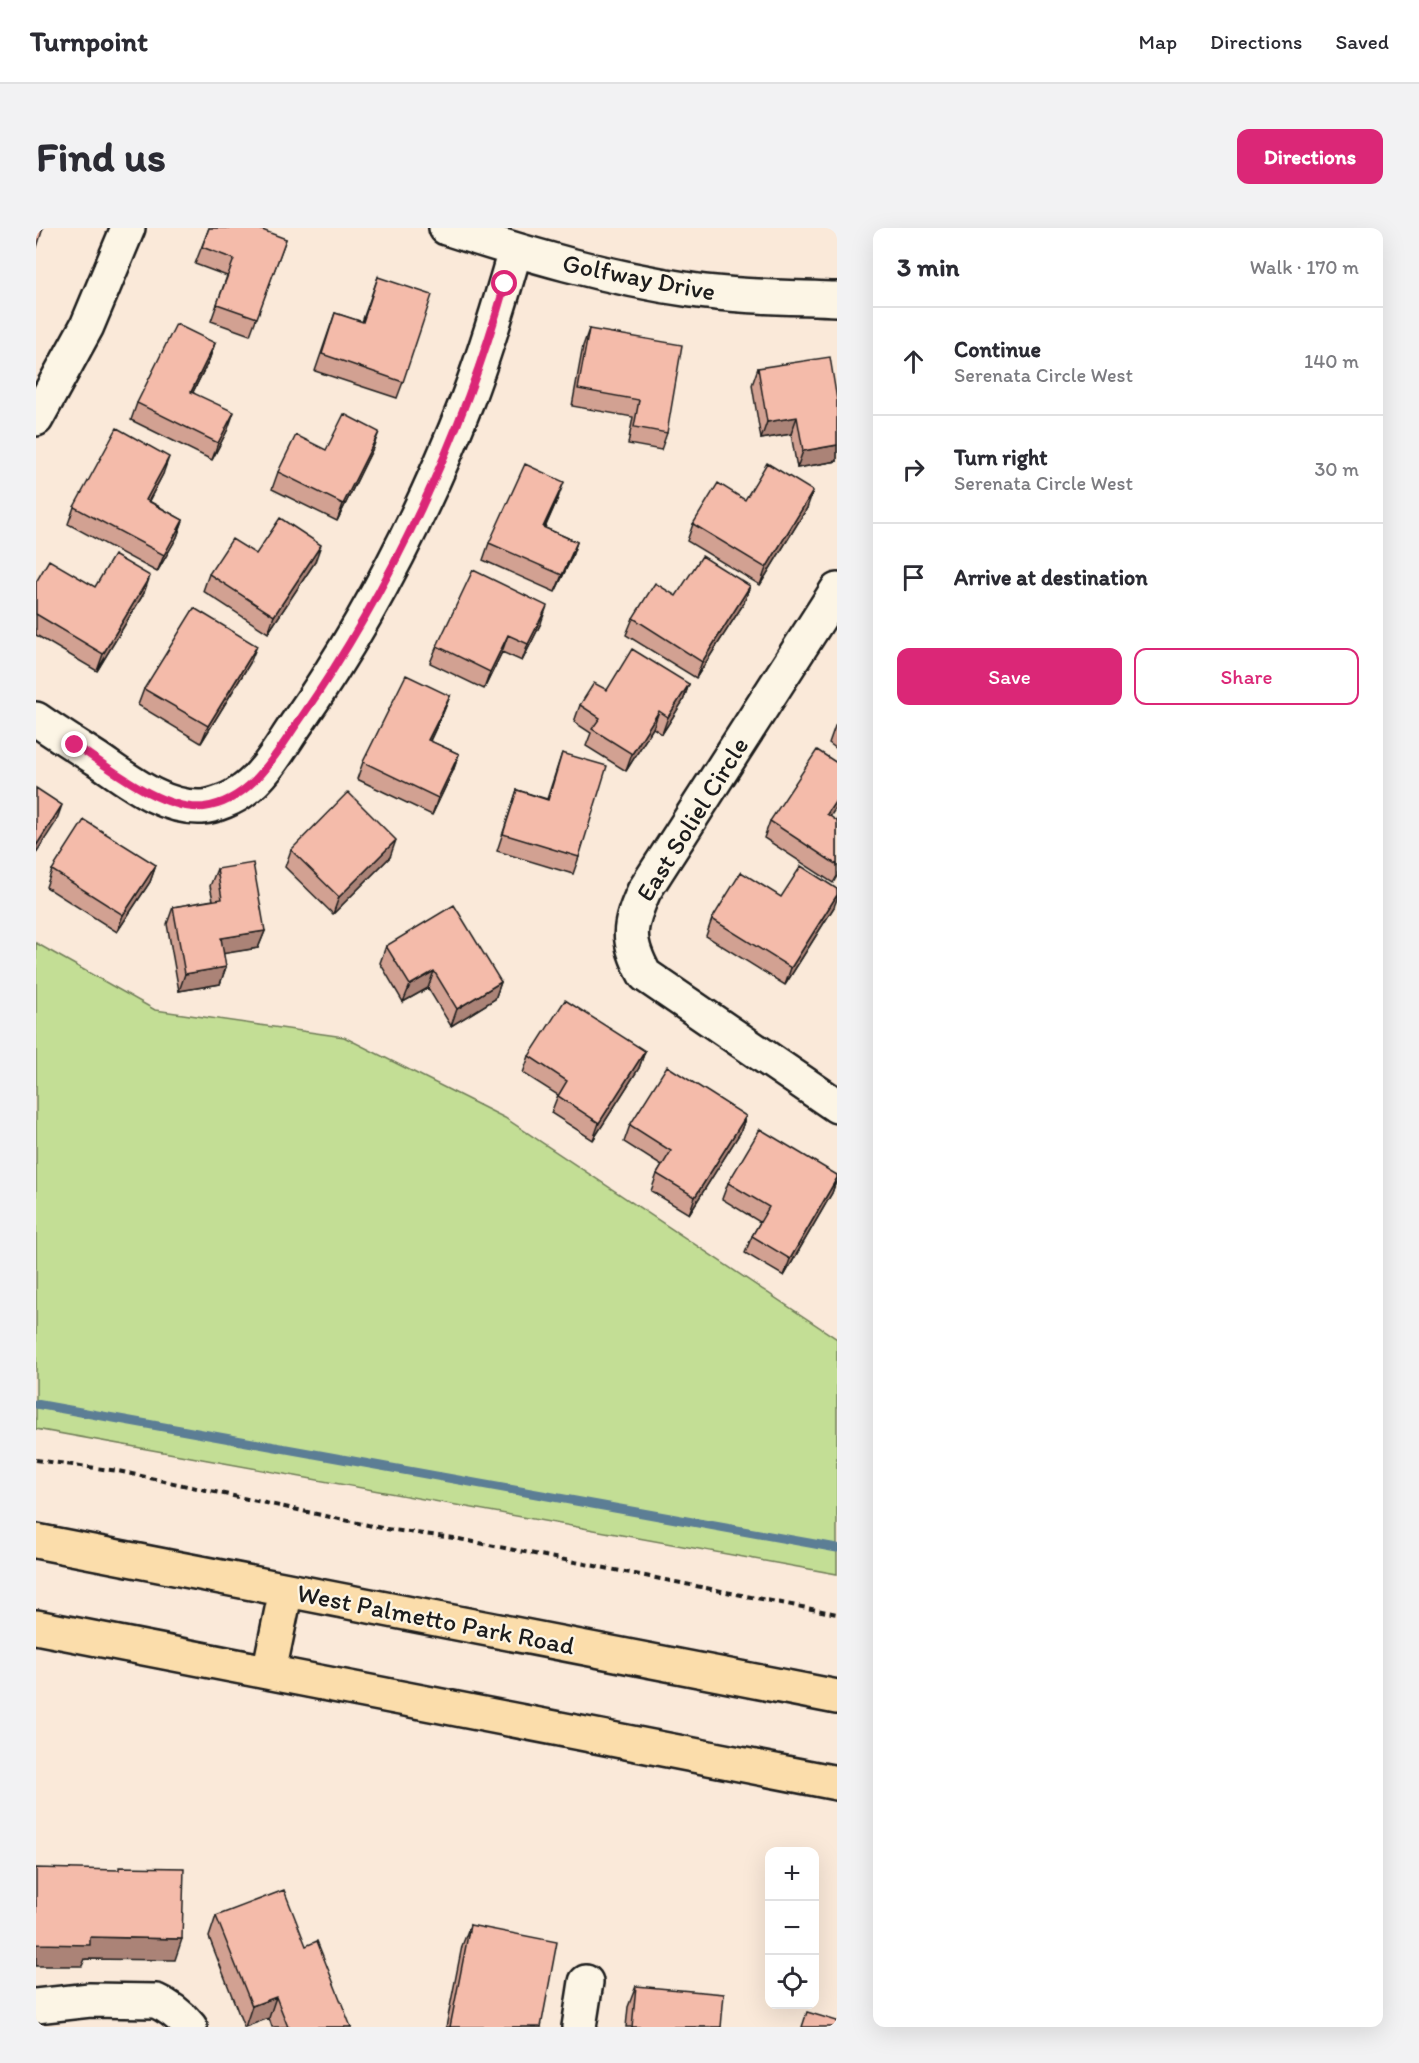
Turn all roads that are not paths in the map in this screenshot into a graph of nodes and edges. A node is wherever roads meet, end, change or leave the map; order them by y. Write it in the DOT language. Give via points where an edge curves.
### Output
graph roads {
  1 [pos="128,228"];
  2 [pos="447,228"];
  3 [pos="515,251"];
  4 [pos="837,299"];
  5 [pos="36,419"];
  6 [pos="837,590"];
  7 [pos="36,719"];
  8 [pos="837,1106"];
  9 [pos="36,1540"];
  10 [pos="286,1590"];
  11 [pos="36,1627"];
  12 [pos="269,1672"];
  13 [pos="837,1697"];
  14 [pos="837,1783"];
  15 [pos="586,1982"];
  16 [pos="36,2006"];
  17 [pos="190,2027"];
  18 [pos="579,2027"];
  1 -- 5 [label="street" via="87,326"];
  2 -- 3 [label="street, Golfway Drive"];
  3 -- 4 [label="street, Golfway Drive" via="691,290"];
  3 -- 7 [label="street" via="468,396 429,491 383,584 317,694 260,776 229,799 204,807 183,806 140,788"];
  6 -- 8 [label="street, East Soliel Circle" via="644,891 633,915 631,933 634,956 645,975"];
  9 -- 10 [label="main road, West Palmetto Park Road"];
  10 -- 12 [label="main road"];
  10 -- 13 [label="main road, West Palmetto Park Road"];
  11 -- 12 [label="main road"];
  12 -- 14 [label="main road"];
  15 -- 18 [label="street"];
  16 -- 17 [label="street" via="90,2000 156,2001 177,2013"];
}
